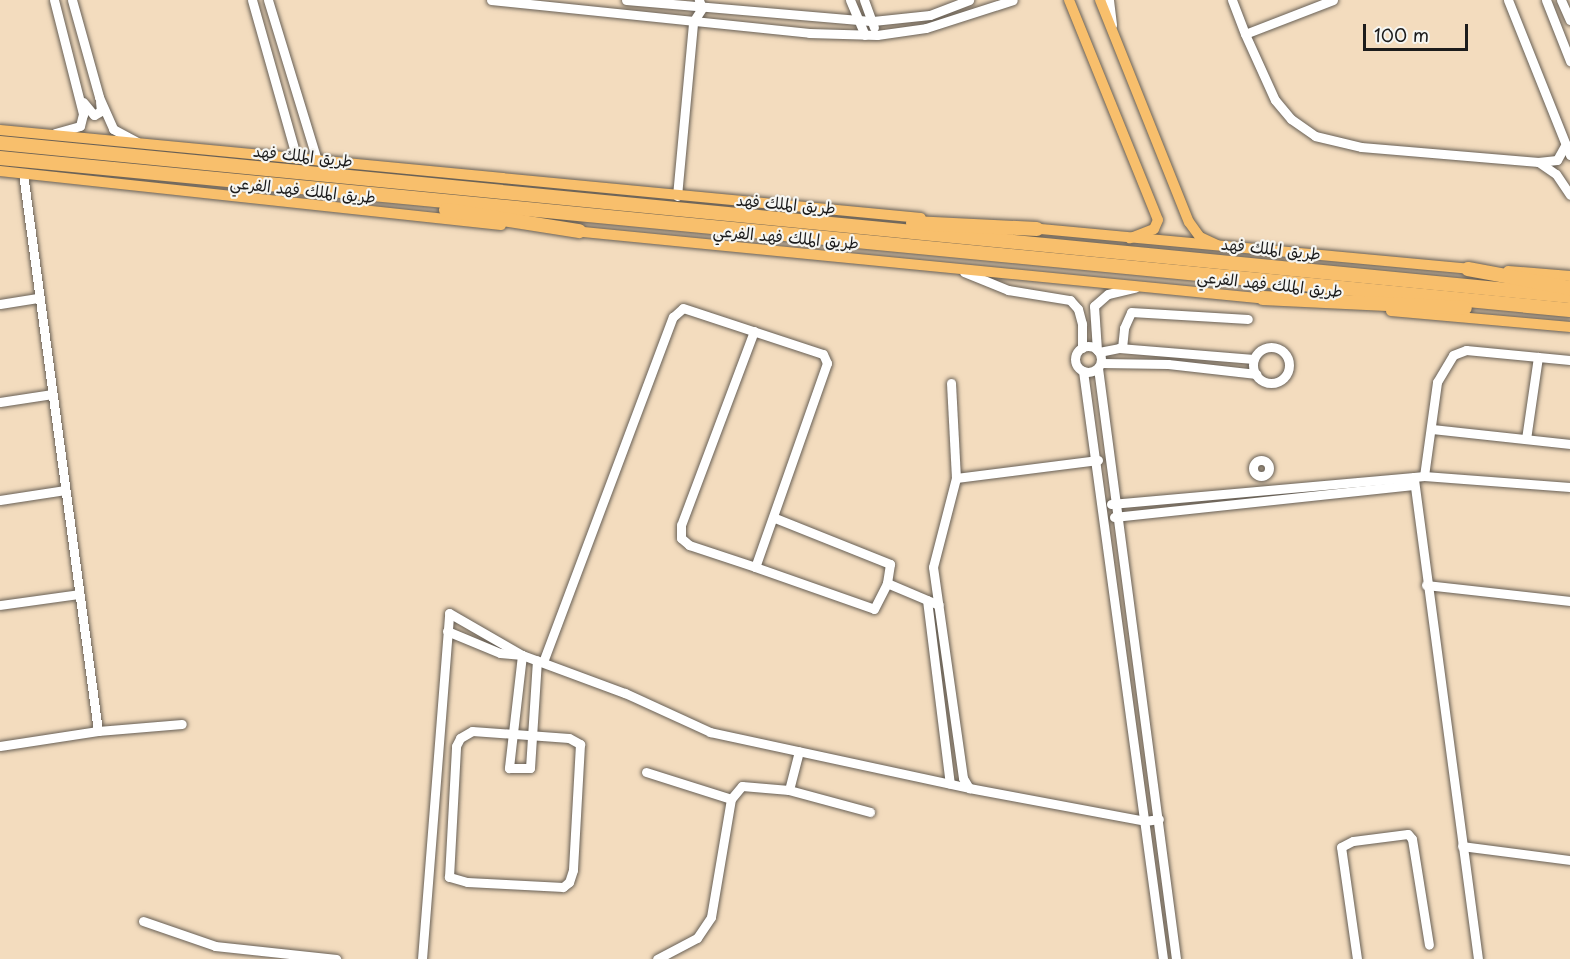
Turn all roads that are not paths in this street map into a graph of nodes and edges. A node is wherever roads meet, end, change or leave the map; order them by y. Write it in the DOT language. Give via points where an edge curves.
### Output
graph roads {
  1 [pos="54,0"];
  2 [pos="72,0"];
  3 [pos="252,0"];
  4 [pos="268,0"];
  5 [pos="491,0"];
  6 [pos="626,0"];
  7 [pos="850,0"];
  8 [pos="864,0"];
  9 [pos="969,0"];
  10 [pos="1013,0"];
  11 [pos="1069,0"];
  12 [pos="1100,0"];
  13 [pos="1109,0"];
  14 [pos="1232,0"];
  15 [pos="1333,0"];
  16 [pos="1508,0"];
  17 [pos="1546,0"];
  18 [pos="1561,0"];
  19 [pos="677,3"];
  20 [pos="700,4"];
  21 [pos="858,20"];
  22 [pos="1570,20"];
  23 [pos="873,21"];
  24 [pos="693,22"];
  25 [pos="1112,28"];
  26 [pos="1245,34"];
  27 [pos="865,35"];
  28 [pos="877,35"];
  29 [pos="1570,61"];
  30 [pos="80,97"];
  31 [pos="99,97"];
  32 [pos="0,130"];
  33 [pos="48,134"];
  34 [pos="0,143"];
  35 [pos="139,144"];
  36 [pos="1566,144"];
  37 [pos="1570,155"];
  38 [pos="0,158"];
  39 [pos="297,159"];
  40 [pos="316,160"];
  41 [pos="1538,162"];
  42 [pos="0,171"];
  43 [pos="23,173"];
  44 [pos="317,190"];
  45 [pos="1570,195"];
  46 [pos="677,196"];
  47 [pos="732,215"];
  48 [pos="1037,229"];
  49 [pos="579,231"];
  50 [pos="1125,240"];
  51 [pos="1223,248"];
  52 [pos="950,266"];
  53 [pos="1468,269"];
  54 [pos="1570,269"];
  55 [pos="1555,274"];
  56 [pos="1570,276"];
  57 [pos="1149,285"];
  58 [pos="1570,288"];
  59 [pos="1570,296"];
  60 [pos="38,298"];
  61 [pos="1263,298"];
  62 [pos="0,304"];
  63 [pos="1570,312"];
  64 [pos="1248,320"];
  65 [pos="1570,327"];
  66 [pos="754,331"];
  67 [pos="1082,348"];
  68 [pos="1124,349"];
  69 [pos="1098,351"];
  70 [pos="1152,351"];
  71 [pos="1205,356"];
  72 [pos="1538,357"];
  73 [pos="1254,359"];
  74 [pos="1570,360"];
  75 [pos="1151,363"];
  76 [pos="1099,365"];
  77 [pos="1203,367"];
  78 [pos="1083,371"];
  79 [pos="1256,374"];
  80 [pos="951,383"];
  81 [pos="52,394"];
  82 [pos="0,402"];
  83 [pos="1432,429"];
  84 [pos="1526,439"];
  85 [pos="1570,444"];
  86 [pos="1098,460"];
  87 [pos="1260,474"];
  88 [pos="1425,476"];
  89 [pos="956,478"];
  90 [pos="1414,481"];
  91 [pos="1570,487"];
  92 [pos="64,490"];
  93 [pos="1261,497"];
  94 [pos="0,500"];
  95 [pos="1116,504"];
  96 [pos="1103,505"];
  97 [pos="1118,517"];
  98 [pos="774,518"];
  99 [pos="1105,518"];
  100 [pos="755,567"];
  101 [pos="887,583"];
  102 [pos="1426,585"];
  103 [pos="79,594"];
  104 [pos="927,600"];
  105 [pos="1570,600"];
  106 [pos="0,605"];
  107 [pos="939,605"];
  108 [pos="447,631"];
  109 [pos="522,655"];
  110 [pos="540,661"];
  111 [pos="182,724"];
  112 [pos="98,731"];
  113 [pos="513,734"];
  114 [pos="532,736"];
  115 [pos="0,746"];
  116 [pos="799,751"];
  117 [pos="646,772"];
  118 [pos="950,784"];
  119 [pos="969,788"];
  120 [pos="789,789"];
  121 [pos="731,800"];
  122 [pos="870,812"];
  123 [pos="1159,819"];
  124 [pos="1145,821"];
  125 [pos="1462,846"];
  126 [pos="1570,860"];
  127 [pos="143,921"];
  128 [pos="1430,945"];
  129 [pos="256,955"];
  130 [pos="336,959"];
  131 [pos="422,959"];
  132 [pos="657,959"];
  133 [pos="1163,959"];
  134 [pos="1176,959"];
  135 [pos="1357,959"];
  136 [pos="1478,959"];
  1 -- 30 [label="street"];
  2 -- 31 [label="street"];
  3 -- 39 [label="street"];
  4 -- 40 [label="street"];
  5 -- 24 [label="street"];
  6 -- 19 [label="street"];
  7 -- 21 [label="street"];
  8 -- 23 [label="street"];
  9 -- 23 [label="street" via="930,15"];
  10 -- 28 [label="street" via="937,25"];
  11 -- 50 [label="main road" via="1158,220 1154,229"];
  12 -- 25 [label="main road"];
  13 -- 25 [label="street"];
  14 -- 26 [label="street"];
  15 -- 26 [label="street"];
  16 -- 36 [label="street"];
  17 -- 29 [label="street"];
  18 -- 22 [label="street"];
  19 -- 20 [label="street"];
  19 -- 24 [label="street"];
  20 -- 21 [label="street"];
  20 -- 24 [label="street"];
  21 -- 23 [label="street"];
  21 -- 27 [label="street"];
  23 -- 28 [label="street"];
  24 -- 27 [label="street"];
  24 -- 46 [label="street"];
  25 -- 51 [label="main road" via="1189,222 1200,237"];
  26 -- 41 [label="street" via="1275,100 1291,119 1315,136 1362,147"];
  27 -- 28 [label="street"];
  30 -- 31 [label="street" via="87,111 94,115 101,111"];
  30 -- 33 [label="street" via="80,126"];
  31 -- 35 [label="street" via="113,129"];
  32 -- 33 [label="main road, طريق الملك فهد الفرعي"];
  33 -- 35 [label="main road, طريق الملك فهد الفرعي"];
  34 -- 47 [label="highway, طريق الملك فهد"];
  35 -- 39 [label="main road, طريق الملك فهد الفرعي"];
  36 -- 37 [label="street"];
  36 -- 41 [label="street" via="1557,160"];
  38 -- 44 [label="highway, طريق الملك فهد"];
  39 -- 40 [label="main road, طريق الملك فهد الفرعي"];
  40 -- 46 [label="main road, طريق الملك فهد الفرعي"];
  41 -- 45 [label="street" via="1556,174"];
  42 -- 43 [label="main road, طريق الملك فهد الفرعي"];
  43 -- 49 [label="main road, طريق الملك فهد الفرعي"];
  43 -- 60 [label="street"];
  44 -- 49 [label="highway"];
  44 -- 63 [label="highway, طريق الملك فهد"];
  46 -- 48 [label="main road, طريق الملك فهد الفرعي"];
  47 -- 48 [label="highway"];
  47 -- 59 [label="highway, طريق الملك فهد" via="1281,265"];
  48 -- 50 [label="main road, طريق الملك فهد الفرعي"];
  49 -- 52 [label="main road, طريق الملك فهد الفرعي"];
  50 -- 51 [label="main road, طريق الملك فهد الفرعي"];
  51 -- 53 [label="main road, طريق الملك فهد الفرعي"];
  52 -- 57 [label="main road, طريق الملك فهد الفرعي"];
  52 -- 67 [label="street" via="1008,290 1070,300 1078,309 1082,324"];
  53 -- 55 [label="main road, طريق الملك فهد الفرعي"];
  53 -- 58 [label="highway"];
  54 -- 55 [label="street"];
  55 -- 56 [label="main road, طريق الملك فهد الفرعي"];
  57 -- 61 [label="main road, طريق الملك فهد الفرعي"];
  57 -- 69 [label="street" via="1108,294 1094,306"];
  60 -- 62 [label="street"];
  60 -- 81 [label="street"];
  61 -- 63 [label="highway"];
  61 -- 65 [label="main road, طريق الملك فهد الفرعي"];
  64 -- 68 [label="street" via="1131,312"];
  66 -- 98 [label="street" via="823,354 827,363"];
  66 -- 100 [label="street" via="681,525 681,538 689,545"];
  66 -- 110 [label="street" via="692,309 683,308 673,317"];
  67 -- 69 [label="street"];
  67 -- 78 [label="street" via="1075,359"];
  68 -- 69 [label="street"];
  68 -- 70 [label="street"];
  69 -- 76 [label="street"];
  70 -- 71 [label="street"];
  70 -- 75 [label="street"];
  71 -- 73 [label="street"];
  71 -- 77 [label="street"];
  72 -- 74 [label="street"];
  72 -- 83 [label="street" via="1466,350 1453,355 1437,382"];
  72 -- 84 [label="street"];
  73 -- 79 [label="street"];
  73 -- 79 [label="street" via="1262,349 1271,347 1283,351 1289,362 1287,375 1276,382 1263,381"];
  75 -- 76 [label="street"];
  75 -- 77 [label="street"];
  76 -- 78 [label="street"];
  76 -- 95 [label="street"];
  77 -- 79 [label="street"];
  78 -- 86 [label="street"];
  80 -- 89 [label="street"];
  81 -- 82 [label="street"];
  81 -- 92 [label="street"];
  83 -- 84 [label="street"];
  83 -- 88 [label="street"];
  84 -- 85 [label="street"];
  86 -- 89 [label="street"];
  86 -- 96 [label="street"];
  87 -- 93 [label="street"];
  88 -- 90 [label="street"];
  88 -- 91 [label="street"];
  89 -- 107 [label="street" via="933,567"];
  90 -- 93 [label="street"];
  90 -- 102 [label="street"];
  92 -- 94 [label="street"];
  92 -- 103 [label="street"];
  93 -- 95 [label="street"];
  93 -- 97 [label="street"];
  95 -- 96 [label="street"];
  95 -- 97 [label="street"];
  96 -- 99 [label="street"];
  97 -- 99 [label="street"];
  97 -- 123 [label="street"];
  98 -- 100 [label="street"];
  98 -- 101 [label="street" via="890,564"];
  99 -- 124 [label="street"];
  100 -- 101 [label="street" via="874,609"];
  101 -- 104 [label="street"];
  102 -- 105 [label="street"];
  102 -- 125 [label="street"];
  103 -- 106 [label="street"];
  103 -- 112 [label="street"];
  104 -- 107 [label="street"];
  104 -- 118 [label="street"];
  107 -- 119 [label="street" via="963,778"];
  108 -- 109 [label="street" via="500,653"];
  108 -- 109 [label="street" via="449,613"];
  108 -- 131 [label="street"];
  109 -- 110 [label="street"];
  109 -- 113 [label="street"];
  110 -- 114 [label="street"];
  110 -- 116 [label="street" via="710,732"];
  111 -- 112 [label="street"];
  112 -- 115 [label="street"];
  113 -- 114 [label="street"];
  113 -- 114 [label="street" via="509,768 530,768"];
  113 -- 114 [label="street" via="472,731 460,738 456,746 447,868 455,881 552,888 569,882 580,744 569,738"];
  116 -- 118 [label="street"];
  116 -- 120 [label="street"];
  117 -- 121 [label="street"];
  118 -- 119 [label="street"];
  119 -- 124 [label="street"];
  120 -- 121 [label="street" via="747,785"];
  120 -- 122 [label="street"];
  121 -- 132 [label="street" via="711,917 697,938"];
  123 -- 124 [label="street"];
  123 -- 134 [label="street"];
  124 -- 133 [label="street"];
  125 -- 126 [label="street"];
  125 -- 136 [label="street"];
  127 -- 129 [label="street" via="215,946"];
  128 -- 135 [label="street" via="1412,839 1408,834 1353,840 1341,847"];
  129 -- 130 [label="street"];
}
